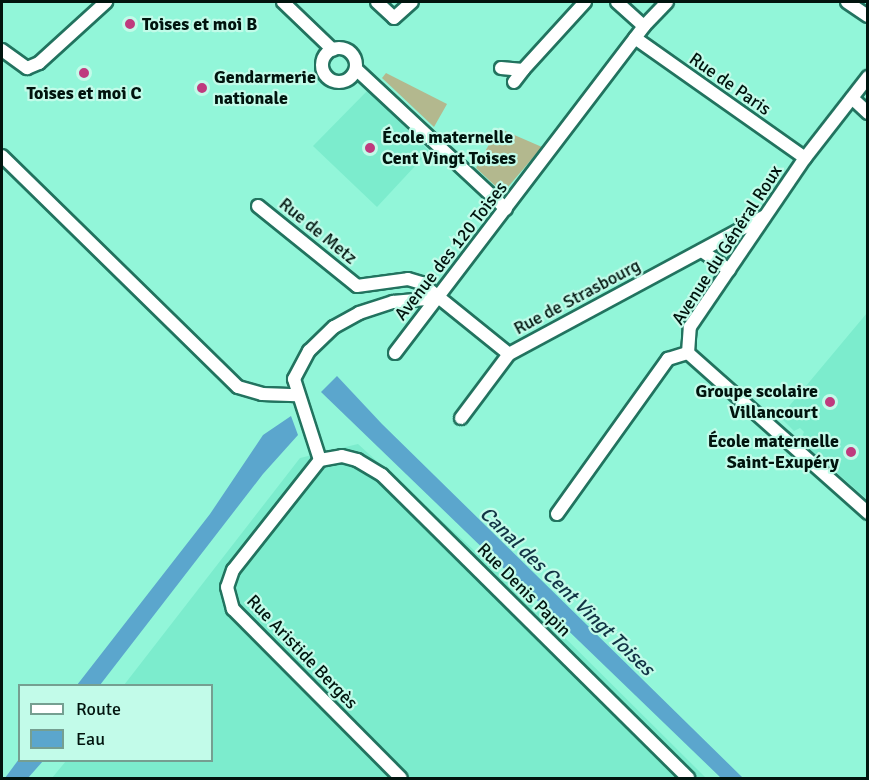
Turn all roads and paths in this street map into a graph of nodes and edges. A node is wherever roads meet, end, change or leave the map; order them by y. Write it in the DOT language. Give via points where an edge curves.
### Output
graph roads {
  1 [pos="106,2"];
  2 [pos="283,2"];
  3 [pos="376,2"];
  4 [pos="412,2"];
  5 [pos="585,2"];
  6 [pos="617,2"];
  7 [pos="667,2"];
  8 [pos="848,2"];
  9 [pos="867,16"];
  10 [pos="644,26"];
  11 [pos="635,38"];
  12 [pos="2,50"];
  13 [pos="333,50"];
  14 [pos="501,68"];
  15 [pos="356,69"];
  16 [pos="523,70"];
  17 [pos="867,77"];
  18 [pos="514,82"];
  19 [pos="852,98"];
  20 [pos="867,113"];
  21 [pos="2,156"];
  22 [pos="805,158"];
  23 [pos="258,206"];
  24 [pos="506,209"];
  25 [pos="767,215"];
  26 [pos="702,251"];
  27 [pos="729,270"];
  28 [pos="437,298"];
  29 [pos="395,353"];
  30 [pos="688,353"];
  31 [pos="509,354"];
  32 [pos="297,395"];
  33 [pos="461,418"];
  34 [pos="320,460"];
  35 [pos="867,513"];
  36 [pos="557,514"];
  37 [pos="402,778"];
  38 [pos="688,778"];
  1 -- 12 [label="street" via="33,66 16,64"];
  2 -- 13 [label="street"];
  3 -- 4 [label="street" via="394,18"];
  5 -- 16 [label="street"];
  6 -- 10 [label="street"];
  7 -- 10 [label="street, Avenue des 120 Toises"];
  8 -- 9 [label="street"];
  10 -- 11 [label="street, Avenue des 120 Toises"];
  11 -- 22 [label="street, Rue de Paris"];
  11 -- 24 [label="street, Avenue des 120 Toises"];
  13 -- 15 [label="street" via="350,52"];
  13 -- 15 [label="street" via="322,63 327,77 344,81"];
  14 -- 16 [label="street"];
  15 -- 24 [label="street"];
  16 -- 18 [label="street"];
  17 -- 19 [label="street, Avenue du Général Roux"];
  19 -- 20 [label="street"];
  19 -- 22 [label="street, Avenue du Général Roux"];
  21 -- 32 [label="street" via="238,387 262,394"];
  22 -- 25 [label="street, Avenue du Général Roux"];
  23 -- 28 [label="street, Rue de Metz" via="357,285 408,279 421,283"];
  24 -- 28 [label="street, Avenue des 120 Toises"];
  25 -- 26 [label="street, Rue de Strasbourg"];
  25 -- 27 [label="street, Avenue du Général Roux"];
  26 -- 27 [label="street"];
  26 -- 31 [label="street, Rue de Strasbourg"];
  27 -- 30 [label="street, Avenue du Général Roux" via="690,327"];
  28 -- 29 [label="street, Avenue des 120 Toises"];
  28 -- 31 [label="street, Rue de Metz"];
  28 -- 32 [label="street" via="393,302 333,327 296,369"];
  30 -- 35 [label="street"];
  30 -- 36 [label="street, Avenue du Général Roux" via="668,359"];
  31 -- 33 [label="street, Rue de Strasbourg"];
  32 -- 34 [label="street"];
  34 -- 37 [label="street, Rue Aristide Bergès" via="233,570 227,587 233,609"];
  34 -- 38 [label="street, Rue Denis Papin" via="342,456 357,459 382,475"];
}
